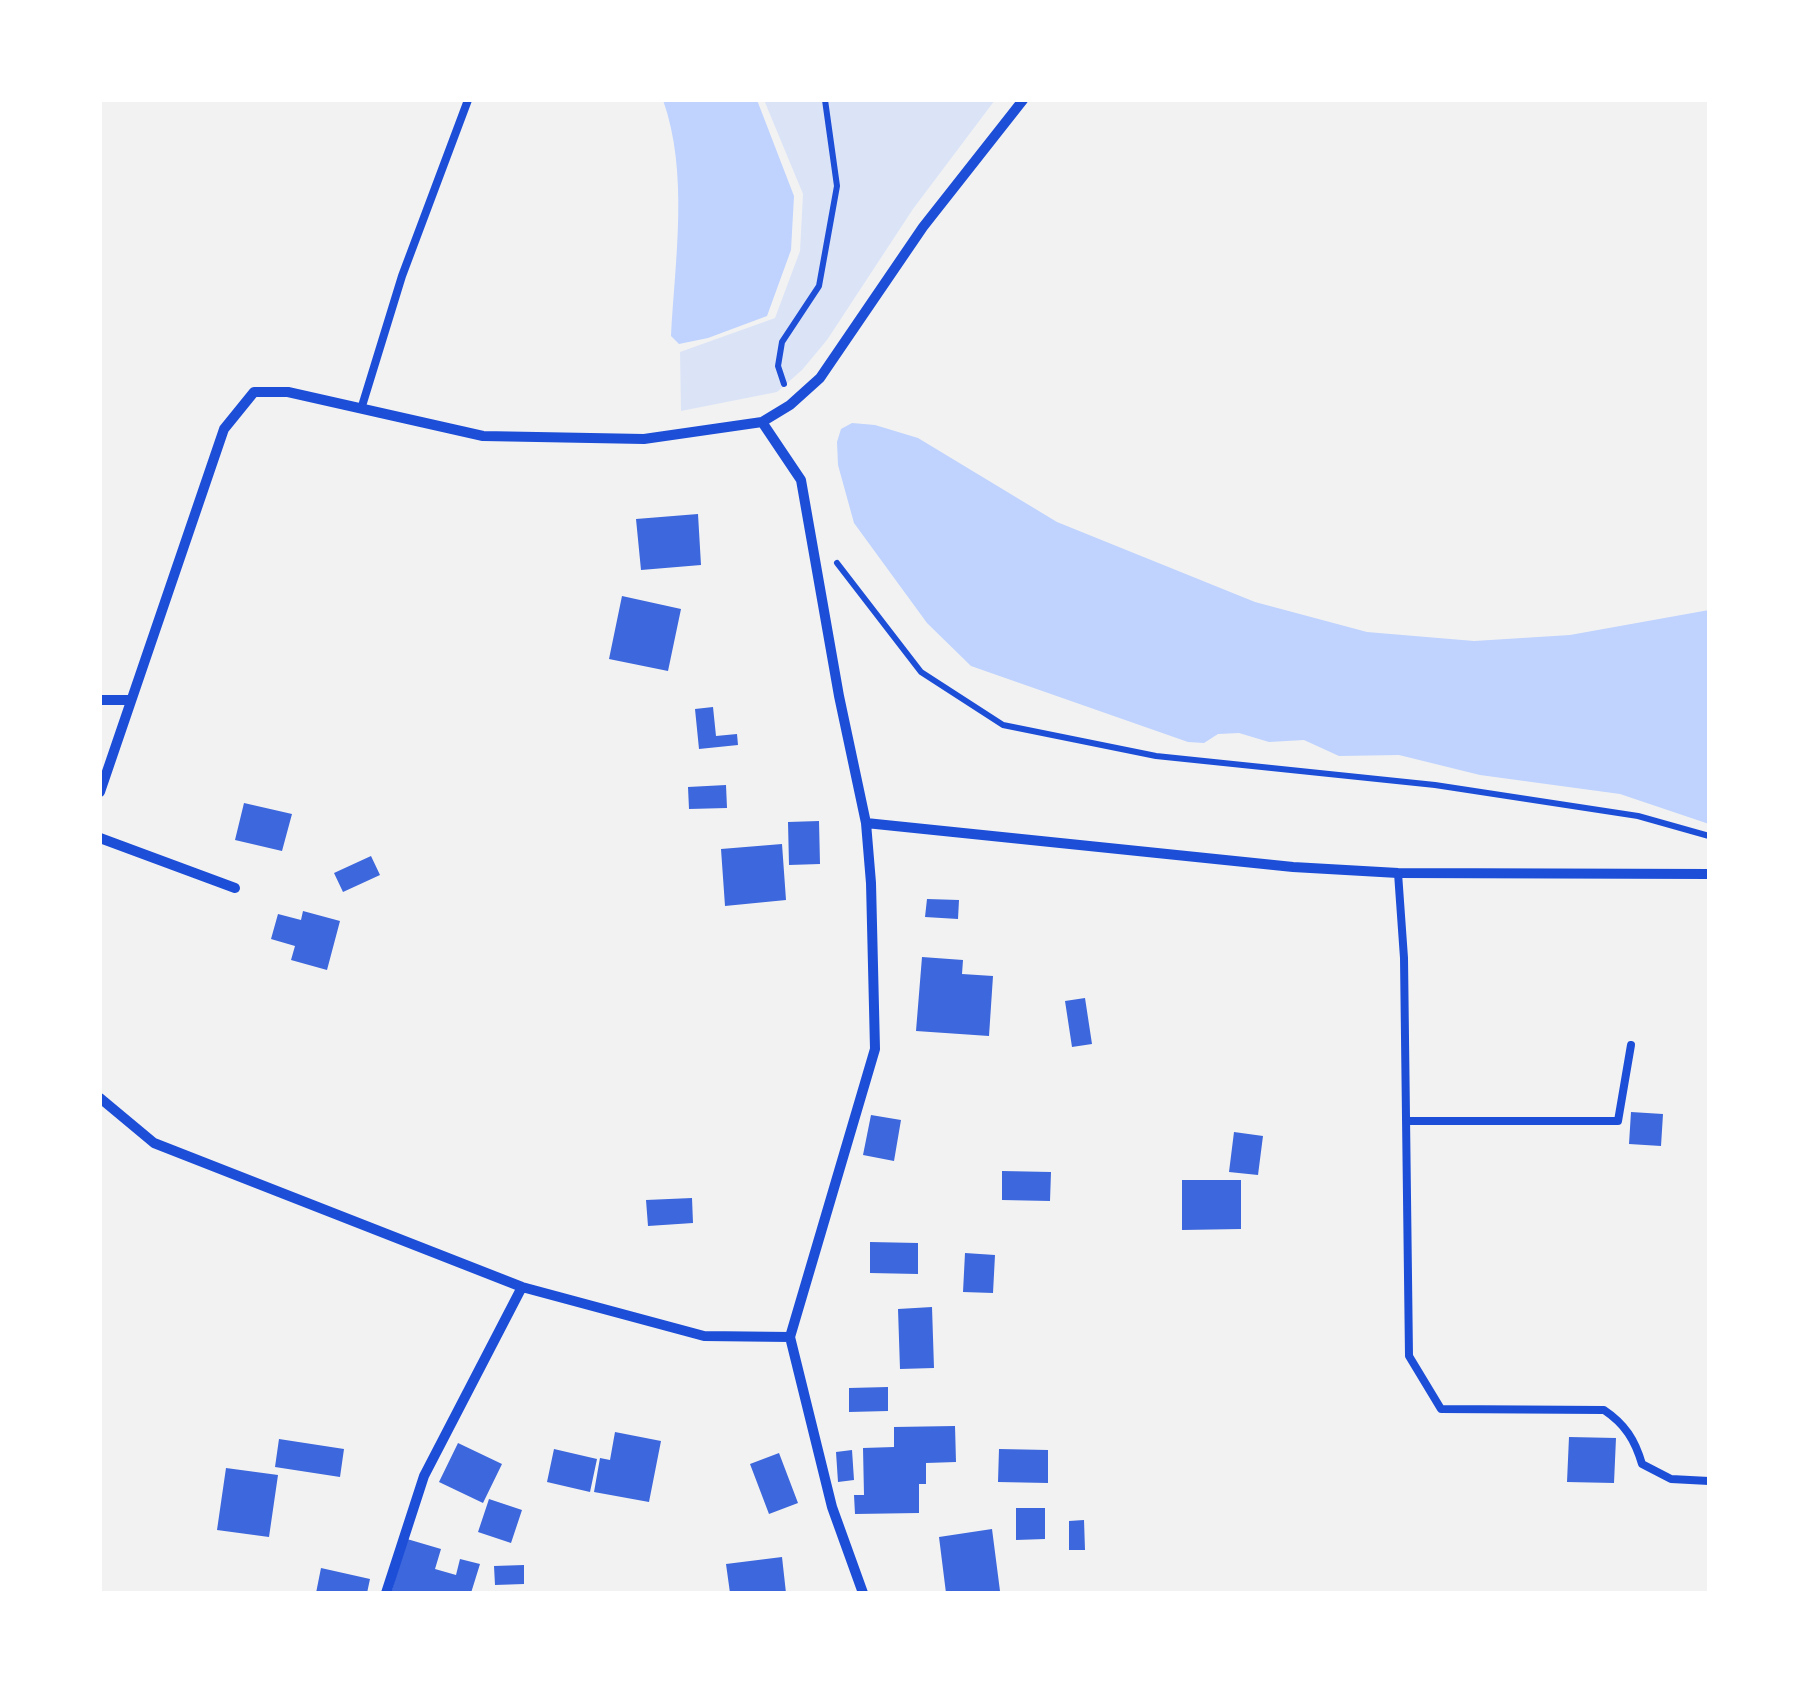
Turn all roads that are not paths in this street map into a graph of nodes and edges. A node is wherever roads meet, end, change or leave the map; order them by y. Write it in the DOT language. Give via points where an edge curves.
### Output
graph roads {
  1 [pos="468,100"];
  2 [pos="1024,100"];
  3 [pos="362,406"];
  4 [pos="762,422"];
  5 [pos="100,700"];
  6 [pos="131,700"];
  7 [pos="100,792"];
  8 [pos="866,823"];
  9 [pos="100,838"];
  10 [pos="1398,874"];
  11 [pos="1709,874"];
  12 [pos="235,888"];
  13 [pos="1631,1045"];
  14 [pos="100,1098"];
  15 [pos="1406,1121"];
  16 [pos="522,1288"];
  17 [pos="790,1337"];
  18 [pos="1709,1481"];
  19 [pos="386,1593"];
  20 [pos="864,1593"];
  1 -- 3 [label="lane"];
  2 -- 4 [label="street" via="923,227 820,378"];
  3 -- 4 [label="street" via="482,436 644,439"];
  3 -- 6 [label="street" via="254,392 224,429"];
  4 -- 8 [label="street" via="800,480"];
  5 -- 6 [label="street"];
  6 -- 7 [label="street"];
  8 -- 10 [label="street"];
  8 -- 17 [label="street" via="874,1049"];
  9 -- 12 [label="street"];
  10 -- 11 [label="street"];
  10 -- 15 [label="lane"];
  13 -- 15 [label="lane" via="1618,1121"];
  14 -- 16 [label="street" via="154,1143"];
  15 -- 18 [label="lane" via="1410,1356 1441,1409 1604,1410 1636,1442 1642,1464 1671,1478"];
  16 -- 17 [label="street" via="704,1336"];
  16 -- 19 [label="street" via="424,1476"];
  17 -- 20 [label="street" via="832,1506"];
}
